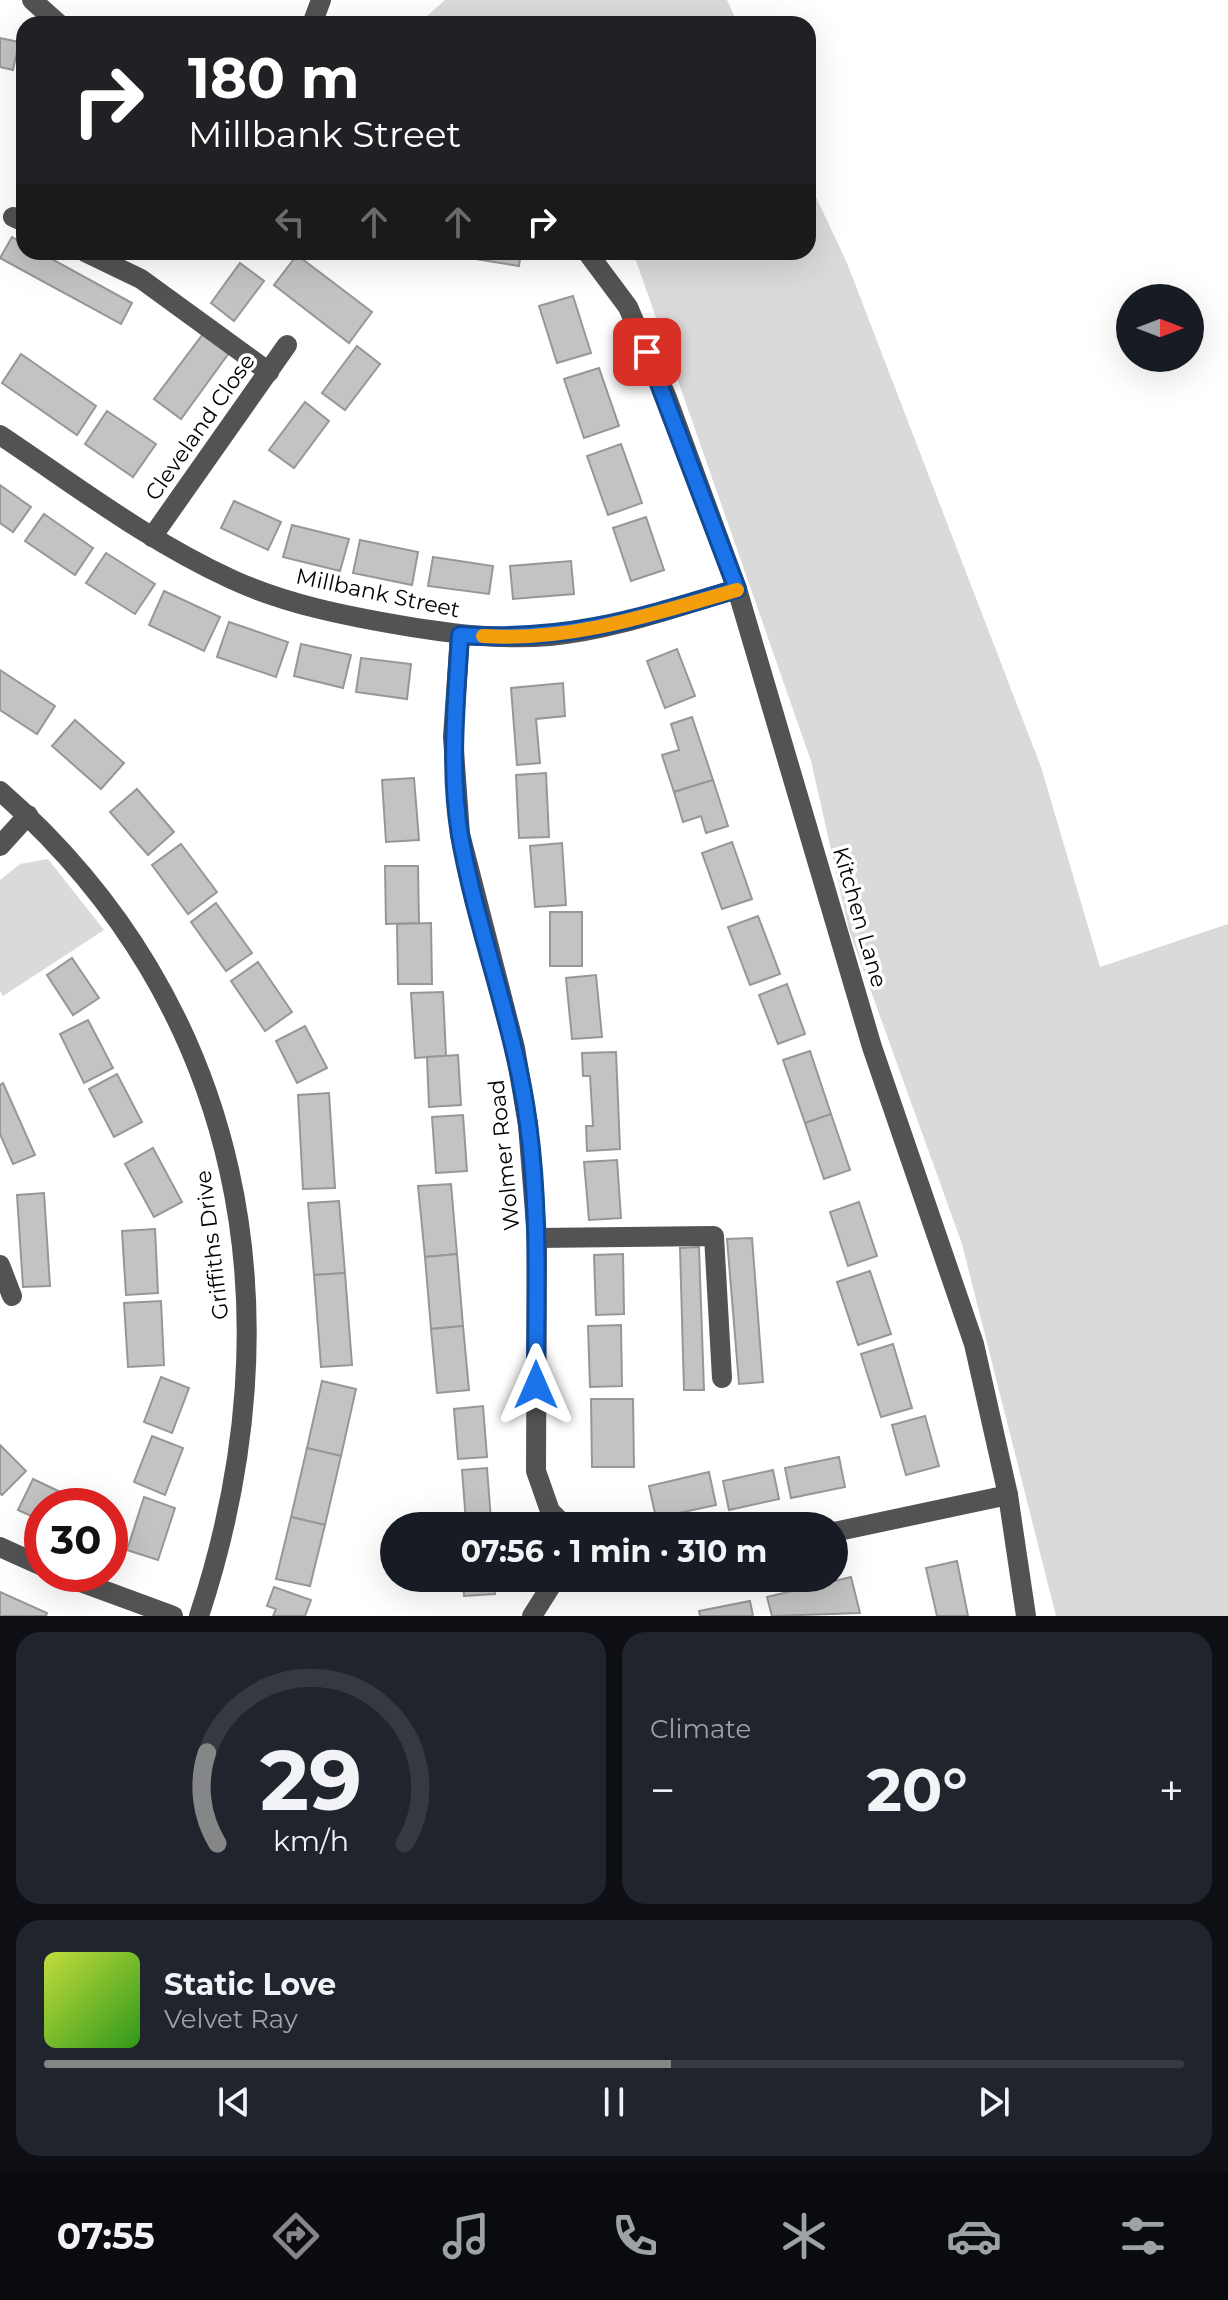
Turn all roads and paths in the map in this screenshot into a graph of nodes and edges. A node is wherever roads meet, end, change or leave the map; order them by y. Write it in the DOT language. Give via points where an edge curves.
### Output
graph roads {
  1 [pos="32,0"];
  2 [pos="50,16"];
  3 [pos="102,260"];
  4 [pos="593,260"];
  5 [pos="287,345"];
  6 [pos="269,372"];
  7 [pos="0,435"];
  8 [pos="152,537"];
  9 [pos="737,589"];
  10 [pos="460,635"];
  11 [pos="0,791"];
  12 [pos="28,815"];
  13 [pos="0,846"];
  14 [pos="537,1238"];
  15 [pos="0,1265"];
  16 [pos="12,1296"];
  17 [pos="722,1378"];
  18 [pos="1008,1495"];
  19 [pos="551,1512"];
  20 [pos="848,1529"];
  21 [pos="0,1547"];
  22 [pos="24,1558"];
  23 [pos="108,1592"];
  24 [pos="547,1592"];
  25 [pos="173,1616"];
  26 [pos="199,1616"];
  27 [pos="532,1616"];
  28 [pos="1026,1616"];
  1 -- 2 [label="street"];
  3 -- 6 [label="street" via="141,279"];
  4 -- 9 [label="street, Kitchen Lane" via="628,307"];
  5 -- 6 [label="street, Cleveland Close"];
  6 -- 8 [label="street, Cleveland Close"];
  7 -- 8 [label="street, Millbank Street"];
  8 -- 10 [label="street, Millbank Street" via="232,579 276,595 367,619"];
  9 -- 10 [label="street, Millbank Street" via="552,636"];
  9 -- 18 [label="street, Kitchen Lane" via="872,1047 974,1344"];
  10 -- 14 [label="street, Wolmer Road" via="453,737 460,834 515,1048 528,1125"];
  11 -- 12 [label="street, Griffiths Drive"];
  12 -- 13 [label="street"];
  12 -- 26 [label="street, Griffiths Drive" via="83,871 170,1003 206,1088 232,1184 246,1308 246,1412 230,1509"];
  14 -- 17 [label="street" via="714,1236"];
  14 -- 19 [label="street, Wolmer Road" via="536,1471"];
  15 -- 16 [label="street"];
  18 -- 20 [label="street"];
  18 -- 28 [label="street, Kitchen Lane"];
  21 -- 22 [label="street"];
  23 -- 25 [label="street"];
  24 -- 27 [label="street"];
}
